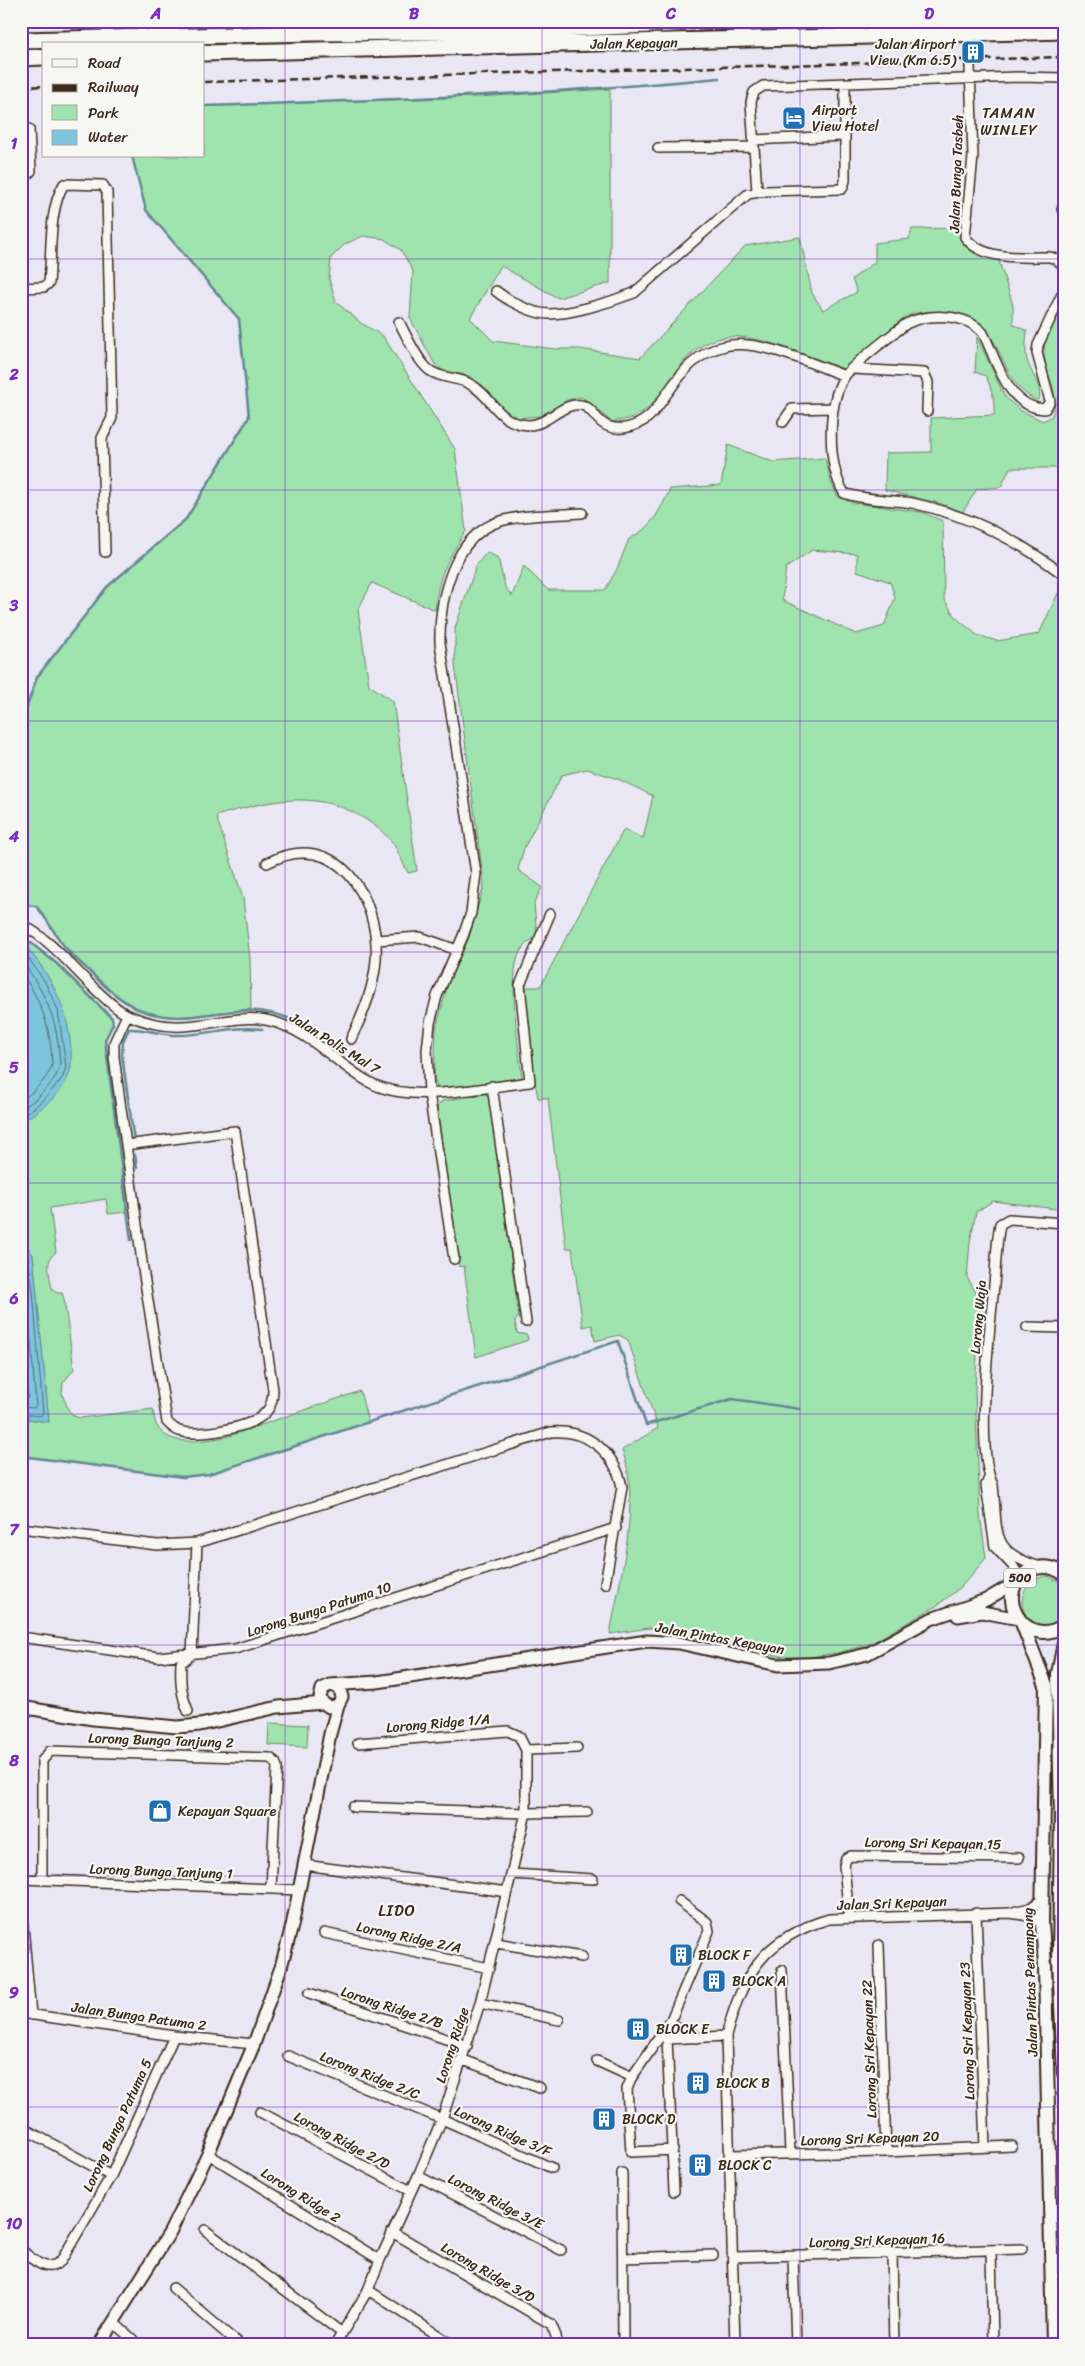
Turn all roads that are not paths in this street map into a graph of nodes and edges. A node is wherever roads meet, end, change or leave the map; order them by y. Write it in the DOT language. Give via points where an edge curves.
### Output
graph roads {
  1 [pos="141,21"];
  2 [pos="740,21"];
  3 [pos="235,28"];
  4 [pos="1064,31"];
  5 [pos="969,35"];
  6 [pos="140,38"];
  7 [pos="21,40"];
  8 [pos="205,53"];
  9 [pos="42,57"];
  10 [pos="21,58"];
  11 [pos="1064,78"];
  12 [pos="971,80"];
  13 [pos="844,84"];
  14 [pos="29,129"];
  15 [pos="844,136"];
  16 [pos="753,143"];
  17 [pos="658,148"];
  18 [pos="21,175"];
  19 [pos="757,192"];
  20 [pos="1064,266"];
  21 [pos="21,288"];
  22 [pos="1064,290"];
  23 [pos="496,291"];
  24 [pos="399,322"];
  25 [pos="853,368"];
  26 [pos="845,376"];
  27 [pos="833,408"];
  28 [pos="926,411"];
  29 [pos="783,422"];
  30 [pos="582,513"];
  31 [pos="105,552"];
  32 [pos="1064,575"];
  33 [pos="267,863"];
  34 [pos="550,914"];
  35 [pos="21,924"];
  36 [pos="376,940"];
  37 [pos="457,950"];
  38 [pos="127,1015"];
  39 [pos="351,1040"];
  40 [pos="492,1086"];
  41 [pos="429,1093"];
  42 [pos="126,1145"];
  43 [pos="1064,1223"];
  44 [pos="454,1259"];
  45 [pos="526,1322"];
  46 [pos="1027,1327"];
  47 [pos="1064,1328"];
  48 [pos="989,1478"];
  49 [pos="21,1528"];
  50 [pos="616,1528"];
  51 [pos="197,1543"];
  52 [pos="1040,1567"];
  53 [pos="1060,1571"];
  54 [pos="1019,1580"];
  55 [pos="605,1584"];
  56 [pos="931,1619"];
  57 [pos="1020,1621"];
  58 [pos="1064,1625"];
  59 [pos="21,1637"];
  60 [pos="1064,1643"];
  61 [pos="192,1654"];
  62 [pos="377,1682"];
  63 [pos="329,1686"];
  64 [pos="332,1703"];
  65 [pos="21,1707"];
  66 [pos="278,1707"];
  67 [pos="188,1711"];
  68 [pos="519,1736"];
  69 [pos="358,1743"];
  70 [pos="577,1748"];
  71 [pos="526,1750"];
  72 [pos="353,1807"];
  73 [pos="587,1812"];
  74 [pos="526,1813"];
  75 [pos="1019,1858"];
  76 [pos="304,1865"];
  77 [pos="512,1874"];
  78 [pos="21,1879"];
  79 [pos="593,1879"];
  80 [pos="42,1880"];
  81 [pos="271,1889"];
  82 [pos="299,1890"];
  83 [pos="508,1892"];
  84 [pos="1042,1900"];
  85 [pos="679,1901"];
  86 [pos="21,1904"];
  87 [pos="976,1913"];
  88 [pos="1010,1913"];
  89 [pos="849,1917"];
  90 [pos="1042,1923"];
  91 [pos="324,1933"];
  92 [pos="496,1943"];
  93 [pos="879,1945"];
  94 [pos="582,1958"];
  95 [pos="1059,1960"];
  96 [pos="1045,1966"];
  97 [pos="489,1968"];
  98 [pos="782,1970"];
  99 [pos="309,1993"];
  100 [pos="480,2003"];
  101 [pos="26,2014"];
  102 [pos="559,2020"];
  103 [pos="669,2023"];
  104 [pos="174,2036"];
  105 [pos="726,2036"];
  106 [pos="697,2038"];
  107 [pos="667,2039"];
  108 [pos="254,2044"];
  109 [pos="467,2046"];
  110 [pos="288,2056"];
  111 [pos="463,2060"];
  112 [pos="597,2061"];
  113 [pos="1064,2073"];
  114 [pos="632,2077"];
  115 [pos="540,2088"];
  116 [pos="260,2112"];
  117 [pos="442,2119"];
  118 [pos="21,2127"];
  119 [pos="1012,2146"];
  120 [pos="985,2148"];
  121 [pos="673,2150"];
  122 [pos="886,2152"];
  123 [pos="790,2153"];
  124 [pos="208,2154"];
  125 [pos="729,2155"];
  126 [pos="552,2168"];
  127 [pos="622,2173"];
  128 [pos="111,2176"];
  129 [pos="418,2176"];
  130 [pos="411,2191"];
  131 [pos="674,2191"];
  132 [pos="205,2230"];
  133 [pos="392,2232"];
  134 [pos="1022,2249"];
  135 [pos="21,2250"];
  136 [pos="561,2250"];
  137 [pos="991,2250"];
  138 [pos="892,2254"];
  139 [pos="713,2255"];
  140 [pos="793,2256"];
  141 [pos="733,2257"];
  142 [pos="623,2258"];
  143 [pos="380,2260"];
  144 [pos="173,2288"];
  145 [pos="368,2290"];
  146 [pos="114,2323"];
  147 [pos="342,2333"];
  148 [pos="337,2344"];
  149 [pos="99,2345"];
  150 [pos="139,2345"];
  151 [pos="240,2345"];
  152 [pos="452,2345"];
  153 [pos="557,2345"];
  154 [pos="623,2345"];
  155 [pos="735,2345"];
  156 [pos="796,2345"];
  157 [pos="894,2345"];
  158 [pos="994,2345"];
  159 [pos="1053,2345"];
  1 -- 6 [label="street"];
  2 -- 3 [label="highway, Jalan Kepayan" via="513,30"];
  3 -- 6 [label="highway, Jalan Kepayan"];
  4 -- 5 [label="highway, Jalan Kepayan"];
  5 -- 8 [label="highway, Jalan Kepayan"];
  5 -- 12 [label="street, Jalan Bunga Tasbeh"];
  6 -- 7 [label="highway, Jalan Kepayan"];
  9 -- 10 [label="highway"];
  11 -- 12 [label="street"];
  12 -- 13 [label="street"];
  12 -- 20 [label="street, Jalan Bunga Tasbeh" via="973,157 965,237 984,252 1056,259"];
  13 -- 15 [label="street"];
  13 -- 16 [label="street" via="763,86 757,89 751,102"];
  14 -- 18 [label="street" via="31,171"];
  15 -- 16 [label="street"];
  15 -- 19 [label="street" via="845,181 842,189"];
  16 -- 17 [label="street"];
  16 -- 19 [label="street"];
  19 -- 23 [label="street" via="741,199 634,293 558,314 540,314"];
  21 -- 31 [label="street" via="44,287 49,283 51,234 64,184 103,185 106,192 112,372 112,418 102,438"];
  22 -- 25 [label="street" via="1038,345 1037,353 1050,401 1044,409 1014,395 983,333 968,322 931,316 916,319"];
  24 -- 26 [label="street" via="428,369 441,376 467,382 478,389 496,411 520,424 542,422 570,406 581,404 613,429 644,421 695,360 712,350 736,344 762,347"];
  25 -- 26 [label="street"];
  25 -- 28 [label="street" via="924,373 928,382"];
  26 -- 27 [label="street"];
  27 -- 29 [label="street" via="792,409"];
  27 -- 32 [label="street" via="833,458 844,493 910,503 987,526 1024,546"];
  30 -- 37 [label="street" via="514,518 487,527 465,547 445,592 440,643 476,873 471,913"];
  33 -- 36 [label="street" via="286,854 305,852 322,854 336,863 348,873 364,899"];
  34 -- 40 [label="street, Jalan Polis Mal 7" via="520,985 530,1082"];
  35 -- 38 [label="street, Jalan Polis Mal 7" via="45,941"];
  36 -- 37 [label="street" via="420,937"];
  36 -- 39 [label="street" via="374,979"];
  37 -- 41 [label="street" via="437,996 430,1023 426,1050"];
  38 -- 41 [label="street, Jalan Polis Mal 7" via="144,1021 182,1026 253,1018 277,1023 306,1037 370,1083 394,1092"];
  38 -- 42 [label="street" via="114,1043"];
  40 -- 41 [label="street, Jalan Polis Mal 7"];
  40 -- 45 [label="street"];
  41 -- 44 [label="street"];
  42 -- 42 [label="street" via="167,1422 179,1431 204,1432 240,1426 259,1417 270,1407 272,1382 235,1131"];
  43 -- 48 [label="street, Lorong Waja" via="1010,1219 1000,1224 987,1377 985,1434"];
  46 -- 47 [label="street"];
  48 -- 52 [label="street, Lorong Waja" via="993,1485 1000,1543 1016,1559"];
  48 -- 54 [label="street, Lorong Waja" via="986,1485 995,1547 1013,1566"];
  49 -- 51 [label="street" via="157,1545"];
  50 -- 51 [label="street" via="622,1487 614,1464 589,1438 566,1431 551,1432"];
  50 -- 55 [label="street"];
  50 -- 61 [label="street, Lorong Bunga Patuma 10" via="252,1645"];
  51 -- 61 [label="street"];
  52 -- 53 [label="main road, 500"];
  52 -- 54 [label="main road, 500"];
  54 -- 56 [label="street, Jalan Pintas Kepayan" via="986,1600"];
  54 -- 57 [label="main road, 500" via="1012,1600"];
  56 -- 57 [label="street, Jalan Pintas Kepayan" via="982,1612"];
  56 -- 62 [label="street, Jalan Pintas Kepayan" via="867,1654 829,1663 778,1665 679,1644 647,1641"];
  57 -- 58 [label="main road" via="1042,1632"];
  57 -- 84 [label="main road, Jalan Pintas Penampang / 500" via="1046,1685"];
  59 -- 61 [label="street, Lorong Bunga Patuma 10" via="158,1657"];
  60 -- 95 [label="main road" via="1058,1674 1061,1788"];
  61 -- 67 [label="street" via="181,1663 181,1695"];
  62 -- 63 [label="street, Jalan Pintas Kepayan"];
  62 -- 64 [label="street, Jalan Pintas Kepayan"];
  63 -- 64 [label="street" via="340,1690"];
  63 -- 64 [label="street" via="320,1695"];
  63 -- 66 [label="street, Jalan Pintas Kepayan"];
  64 -- 66 [label="street"];
  64 -- 76 [label="street" via="330,1734"];
  65 -- 66 [label="street" via="168,1727 200,1724"];
  68 -- 69 [label="street, Lorong Ridge 1/A" via="508,1731"];
  68 -- 71 [label="street, Lorong Ridge"];
  70 -- 71 [label="street"];
  71 -- 74 [label="street, Lorong Ridge"];
  72 -- 74 [label="street"];
  73 -- 74 [label="street"];
  74 -- 77 [label="street, Lorong Ridge"];
  75 -- 89 [label="street, Lorong Sri Kepayan 15" via="851,1856 844,1866"];
  76 -- 82 [label="street"];
  76 -- 83 [label="street"];
  77 -- 79 [label="street"];
  77 -- 83 [label="street, Lorong Ridge"];
  78 -- 80 [label="street, Lorong Bunga Tanjung 1"];
  80 -- 81 [label="street, Lorong Bunga Tanjung 1"];
  80 -- 81 [label="street, Lorong Bunga Tanjung 2" via="42,1761 50,1751 270,1758 277,1767"];
  81 -- 82 [label="street, Lorong Bunga Tanjung 1"];
  82 -- 108 [label="street" via="287,1947"];
  83 -- 92 [label="street, Lorong Ridge"];
  84 -- 88 [label="street, Jalan Sri Kepayan" via="1030,1908"];
  84 -- 90 [label="main road, Jalan Pintas Penampang / 500"];
  85 -- 103 [label="street" via="707,1922 710,1928"];
  86 -- 101 [label="street"];
  87 -- 88 [label="street, Jalan Sri Kepayan"];
  87 -- 89 [label="street, Jalan Sri Kepayan"];
  87 -- 120 [label="street, Lorong Sri Kepayan 23"];
  88 -- 90 [label="street, Jalan Sri Kepayan" via="1029,1916"];
  89 -- 105 [label="street, Jalan Sri Kepayan" via="809,1925 785,1936 766,1953 750,1974 736,2002"];
  90 -- 96 [label="main road, Jalan Pintas Penampang / 500"];
  91 -- 97 [label="street, Lorong Ridge 2/A"];
  92 -- 94 [label="street"];
  92 -- 97 [label="street, Lorong Ridge"];
  93 -- 122 [label="street, Lorong Sri Kepayan 22"];
  95 -- 96 [label="main road" via="1052,1966"];
  95 -- 113 [label="main road"];
  96 -- 159 [label="main road, Jalan Pintas Penampang / 500"];
  97 -- 100 [label="street, Lorong Ridge"];
  98 -- 123 [label="street"];
  99 -- 109 [label="street, Lorong Ridge 2/B"];
  100 -- 102 [label="street"];
  100 -- 109 [label="street, Lorong Ridge"];
  101 -- 104 [label="street, Jalan Bunga Patuma 2"];
  103 -- 106 [label="street" via="688,2030"];
  103 -- 107 [label="street"];
  103 -- 114 [label="street"];
  104 -- 108 [label="street, Jalan Bunga Patuma 2"];
  104 -- 128 [label="street, Lorong Bunga Patuma 5"];
  105 -- 106 [label="street"];
  105 -- 125 [label="street, Jalan Sri Kepayan"];
  106 -- 107 [label="street"];
  107 -- 121 [label="street"];
  108 -- 124 [label="street"];
  109 -- 111 [label="street, Lorong Ridge"];
  110 -- 117 [label="street, Lorong Ridge 2/C"];
  111 -- 115 [label="street"];
  111 -- 117 [label="street, Lorong Ridge"];
  112 -- 114 [label="street"];
  114 -- 121 [label="street" via="626,2095 630,2150 634,2153"];
  116 -- 130 [label="street, Lorong Ridge 2/D"];
  117 -- 126 [label="street, Lorong Ridge 3/F"];
  117 -- 129 [label="street, Lorong Ridge"];
  118 -- 128 [label="street"];
  119 -- 120 [label="street, Lorong Sri Kepayan 20"];
  120 -- 122 [label="street, Lorong Sri Kepayan 20"];
  121 -- 131 [label="street"];
  122 -- 123 [label="street, Lorong Sri Kepayan 20"];
  123 -- 125 [label="street, Lorong Sri Kepayan 20"];
  124 -- 143 [label="street, Lorong Ridge 2"];
  124 -- 146 [label="street" via="170,2232"];
  125 -- 141 [label="street, Jalan Sri Kepayan"];
  127 -- 142 [label="street"];
  128 -- 135 [label="street, Lorong Bunga Patuma 5" via="58,2264 43,2266"];
  129 -- 130 [label="street, Lorong Ridge"];
  129 -- 136 [label="street, Lorong Ridge 3/E"];
  130 -- 133 [label="street, Lorong Ridge"];
  132 -- 147 [label="street"];
  133 -- 143 [label="street, Lorong Ridge"];
  133 -- 153 [label="street, Lorong Ridge 3/D" via="551,2324"];
  134 -- 137 [label="street, Lorong Sri Kepayan 16"];
  137 -- 138 [label="street, Lorong Sri Kepayan 16"];
  137 -- 158 [label="street"];
  138 -- 140 [label="street, Lorong Sri Kepayan 16"];
  138 -- 157 [label="street"];
  139 -- 142 [label="street"];
  140 -- 141 [label="street, Lorong Sri Kepayan 16"];
  140 -- 156 [label="street"];
  141 -- 155 [label="street, Jalan Sri Kepayan"];
  142 -- 154 [label="street"];
  143 -- 145 [label="street, Lorong Ridge"];
  144 -- 151 [label="street"];
  145 -- 147 [label="street, Lorong Ridge"];
  145 -- 152 [label="street"];
  146 -- 149 [label="street"];
  146 -- 150 [label="street"];
  147 -- 148 [label="street, Lorong Ridge"];
}
